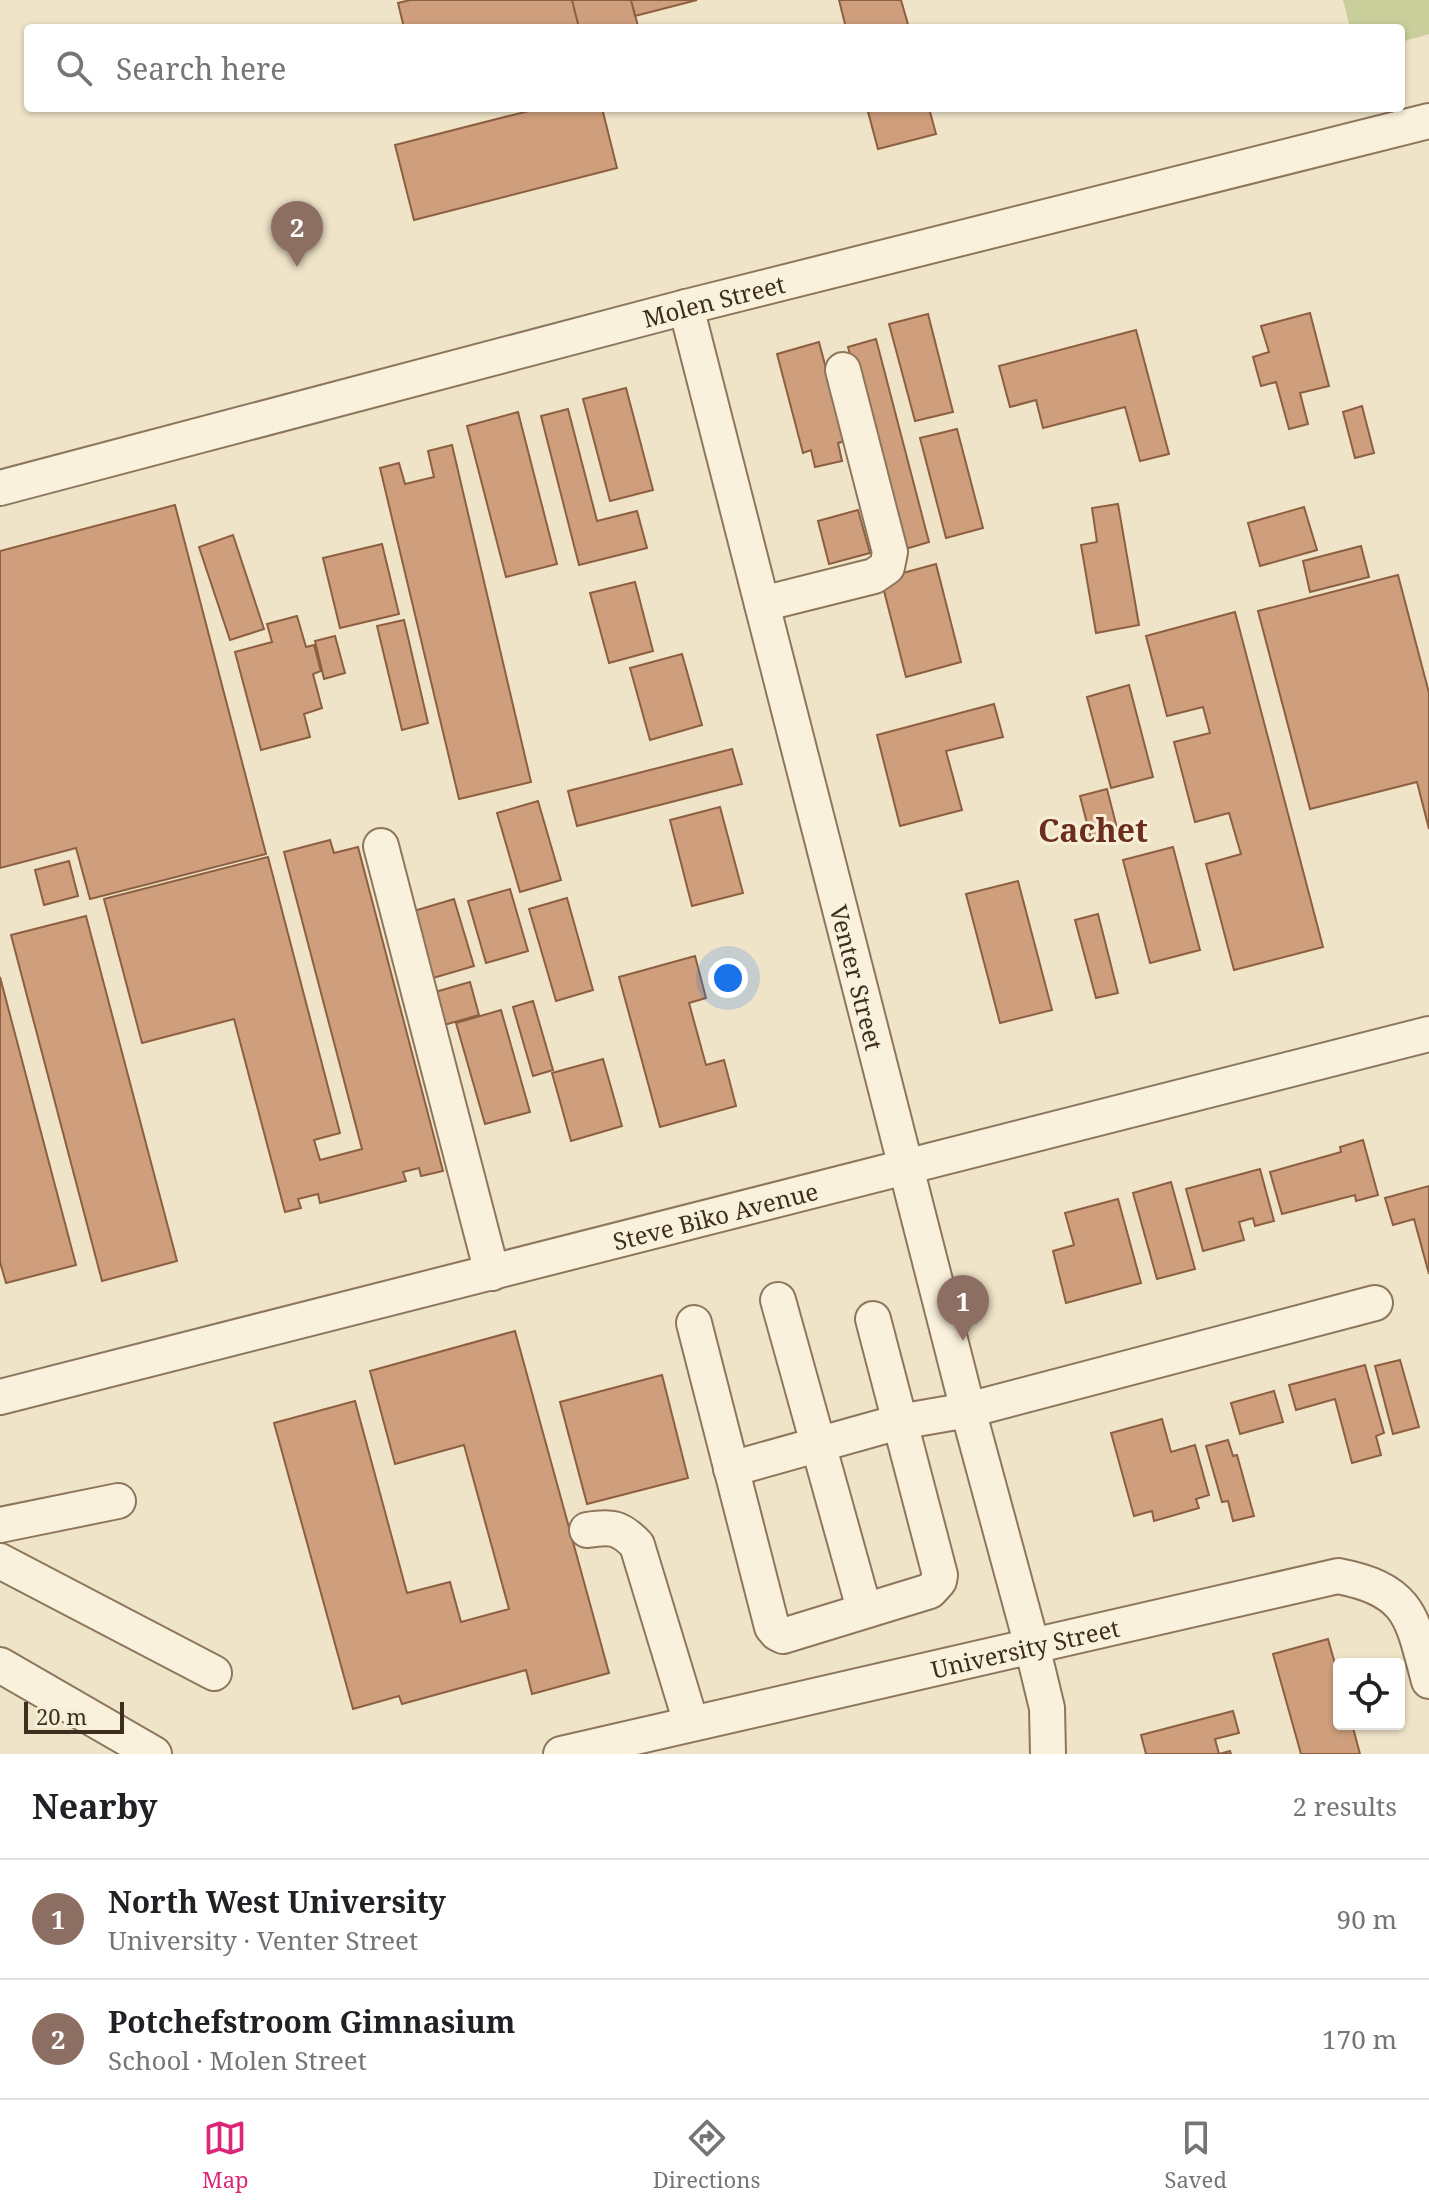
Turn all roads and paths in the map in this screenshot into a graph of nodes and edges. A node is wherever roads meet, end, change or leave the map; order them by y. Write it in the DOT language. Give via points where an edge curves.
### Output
graph roads {
  1 [pos="1429,121"];
  2 [pos="686,307"];
  3 [pos="843,370"];
  4 [pos="0,488"];
  5 [pos="762,604"];
  6 [pos="381,846"];
  7 [pos="1429,1034"];
  8 [pos="906,1168"];
  9 [pos="492,1273"];
  10 [pos="778,1300"];
  11 [pos="1375,1303"];
  12 [pos="873,1319"];
  13 [pos="694,1323"];
  14 [pos="0,1397"];
  15 [pos="968,1410"];
  16 [pos="899,1422"];
  17 [pos="817,1443"];
  18 [pos="731,1469"];
  19 [pos="118,1501"];
  20 [pos="0,1525"];
  21 [pos="587,1530"];
  22 [pos="0,1561"];
  23 [pos="864,1609"];
  24 [pos="1423,1634"];
  25 [pos="1032,1646"];
  26 [pos="0,1665"];
  27 [pos="214,1673"];
  28 [pos="1429,1681"];
  29 [pos="691,1723"];
  30 [pos="154,1754"];
  31 [pos="561,1754"];
  32 [pos="1048,1754"];
  1 -- 2 [label="street, Molen Street"];
  2 -- 4 [label="street, Molen Street"];
  2 -- 5 [label="street, Venter Street"];
  3 -- 5 [label="street" via="890,552 887,567 874,576"];
  5 -- 8 [label="street, Venter Street"];
  6 -- 9 [label="street"];
  7 -- 8 [label="street, Steve Biko Avenue"];
  8 -- 9 [label="street, Steve Biko Avenue"];
  8 -- 15 [label="street, Venter Street"];
  9 -- 14 [label="street, Steve Biko Avenue"];
  10 -- 17 [label="street"];
  11 -- 15 [label="street"];
  12 -- 16 [label="street"];
  13 -- 18 [label="street"];
  15 -- 16 [label="street"];
  15 -- 25 [label="street, Venter Street"];
  16 -- 17 [label="street"];
  16 -- 23 [label="street" via="939,1581 930,1591"];
  17 -- 18 [label="street"];
  17 -- 23 [label="street"];
  18 -- 23 [label="street" via="777,1633 783,1636"];
  19 -- 20 [label="street"];
  21 -- 29 [label="street" via="609,1527 637,1545"];
  22 -- 27 [label="street"];
  24 -- 25 [label="street, University Street" via="1393,1598 1365,1581 1338,1576"];
  24 -- 28 [label="street, University Street"];
  25 -- 29 [label="street, University Street"];
  25 -- 32 [label="street, Venter Street" via="1047,1708"];
  26 -- 30 [label="street"];
  29 -- 31 [label="street, University Street"];
}
